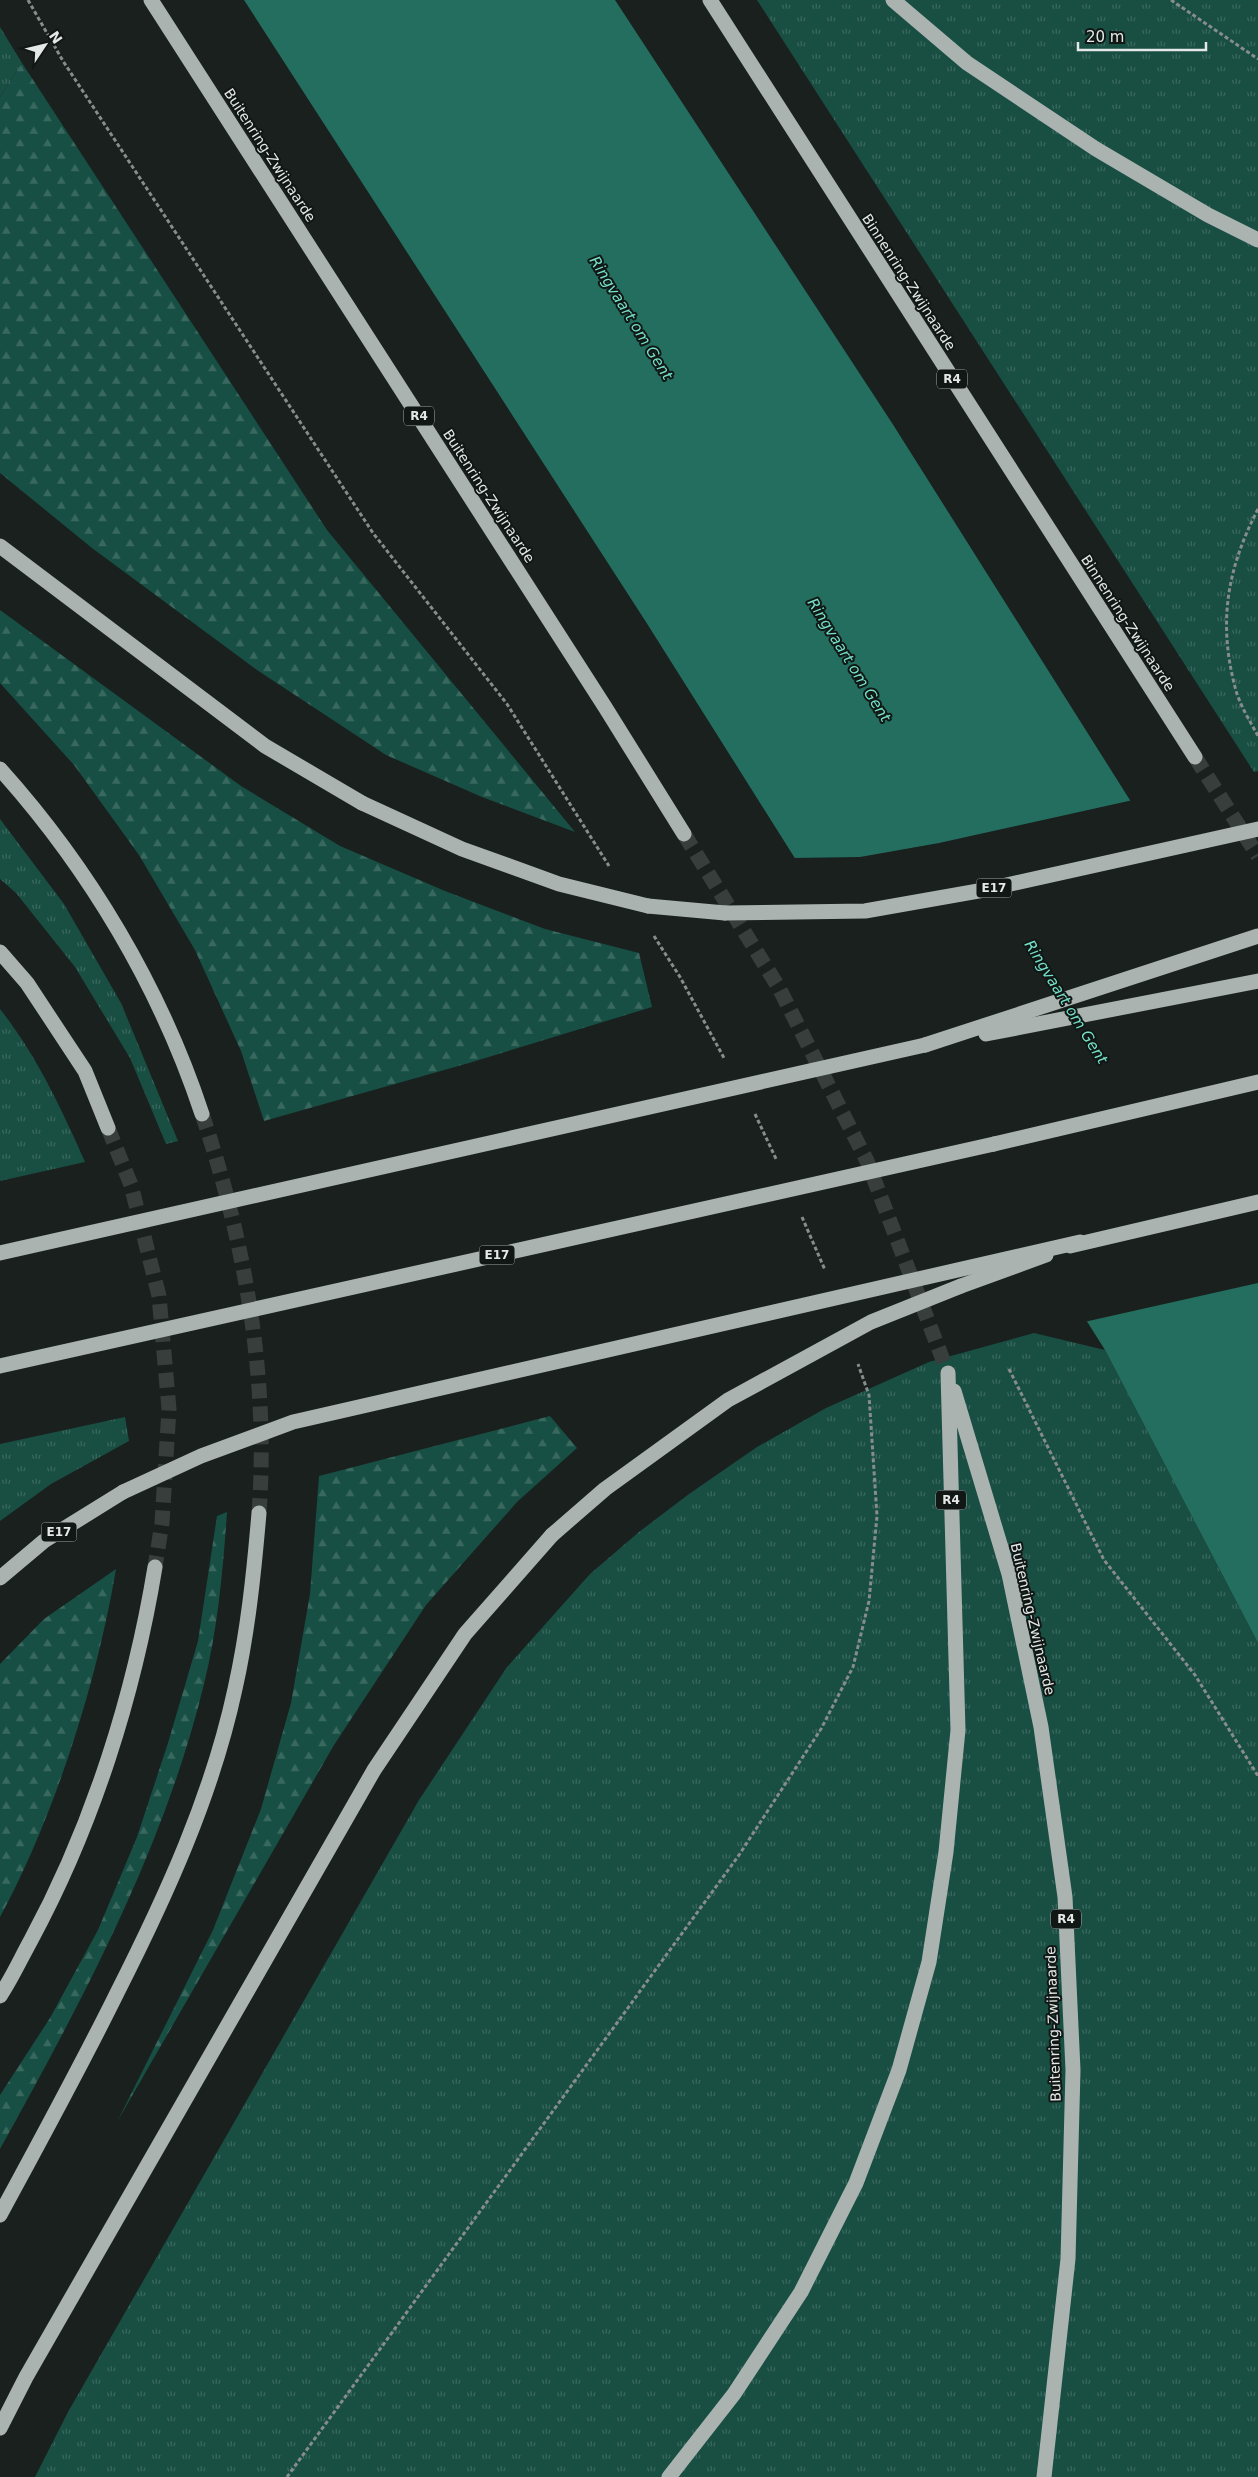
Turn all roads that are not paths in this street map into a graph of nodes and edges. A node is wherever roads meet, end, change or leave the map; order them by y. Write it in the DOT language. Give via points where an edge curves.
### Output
graph roads {
  1 [pos="151,0"];
  2 [pos="710,0"];
  3 [pos="893,0"];
  4 [pos="1258,240"];
  5 [pos="0,546"];
  6 [pos="1195,758"];
  7 [pos="0,769"];
  8 [pos="1258,828"];
  9 [pos="684,834"];
  10 [pos="1258,936"];
  11 [pos="0,952"];
  12 [pos="1258,981"];
  13 [pos="925,1045"];
  14 [pos="1258,1082"];
  15 [pos="202,1114"];
  16 [pos="108,1128"];
  17 [pos="1258,1202"];
  18 [pos="1080,1242"];
  19 [pos="0,1253"];
  20 [pos="0,1366"];
  21 [pos="259,1512"];
  22 [pos="155,1567"];
  23 [pos="0,1578"];
  24 [pos="0,1996"];
  25 [pos="0,2215"];
  26 [pos="0,2428"];
  27 [pos="668,2477"];
  28 [pos="1044,2477"];
  1 -- 9 [label="highway, Buitenring-Zwijnaarde / R4"];
  2 -- 6 [label="highway, Binnenring-Zwijnaarde / R4"];
  3 -- 4 [label="highway" via="967,63 1096,149 1208,215"];
  5 -- 8 [label="highway, E17, bridge" via="265,746 362,803 462,850 559,884 648,906 725,913 865,911 984,890"];
  7 -- 15 [label="highway" via="30,802 92,886 144,977 188,1072"];
  10 -- 13 [label="highway"];
  11 -- 16 [label="highway" via="27,983 86,1071"];
  12 -- 13 [label="highway"];
  13 -- 19 [label="highway, bridge"];
  14 -- 20 [label="highway, E17, bridge"];
  17 -- 18 [label="highway, E17"];
  18 -- 23 [label="highway, E17, bridge" via="293,1422 201,1456 123,1492 44,1541"];
  18 -- 26 [label="highway, bridge" via="871,1322 800,1361 720,1406 605,1490 552,1535 465,1634 374,1770 26,2377"];
  21 -- 25 [label="highway" via="253,1587 235,1690 206,1791 161,1906 66,2095"];
  22 -- 24 [label="highway" via="144,1630 87,1818 49,1906"];
  27 -- 28 [label="highway, Buitenring-Zwijnaarde / R4" via="734,2394 801,2292 856,2182 898,2070 929,1962 946,1852 958,1730 948,1373 1009,1574 1041,1727 1065,1897 1073,2070 1068,2259"];
}
